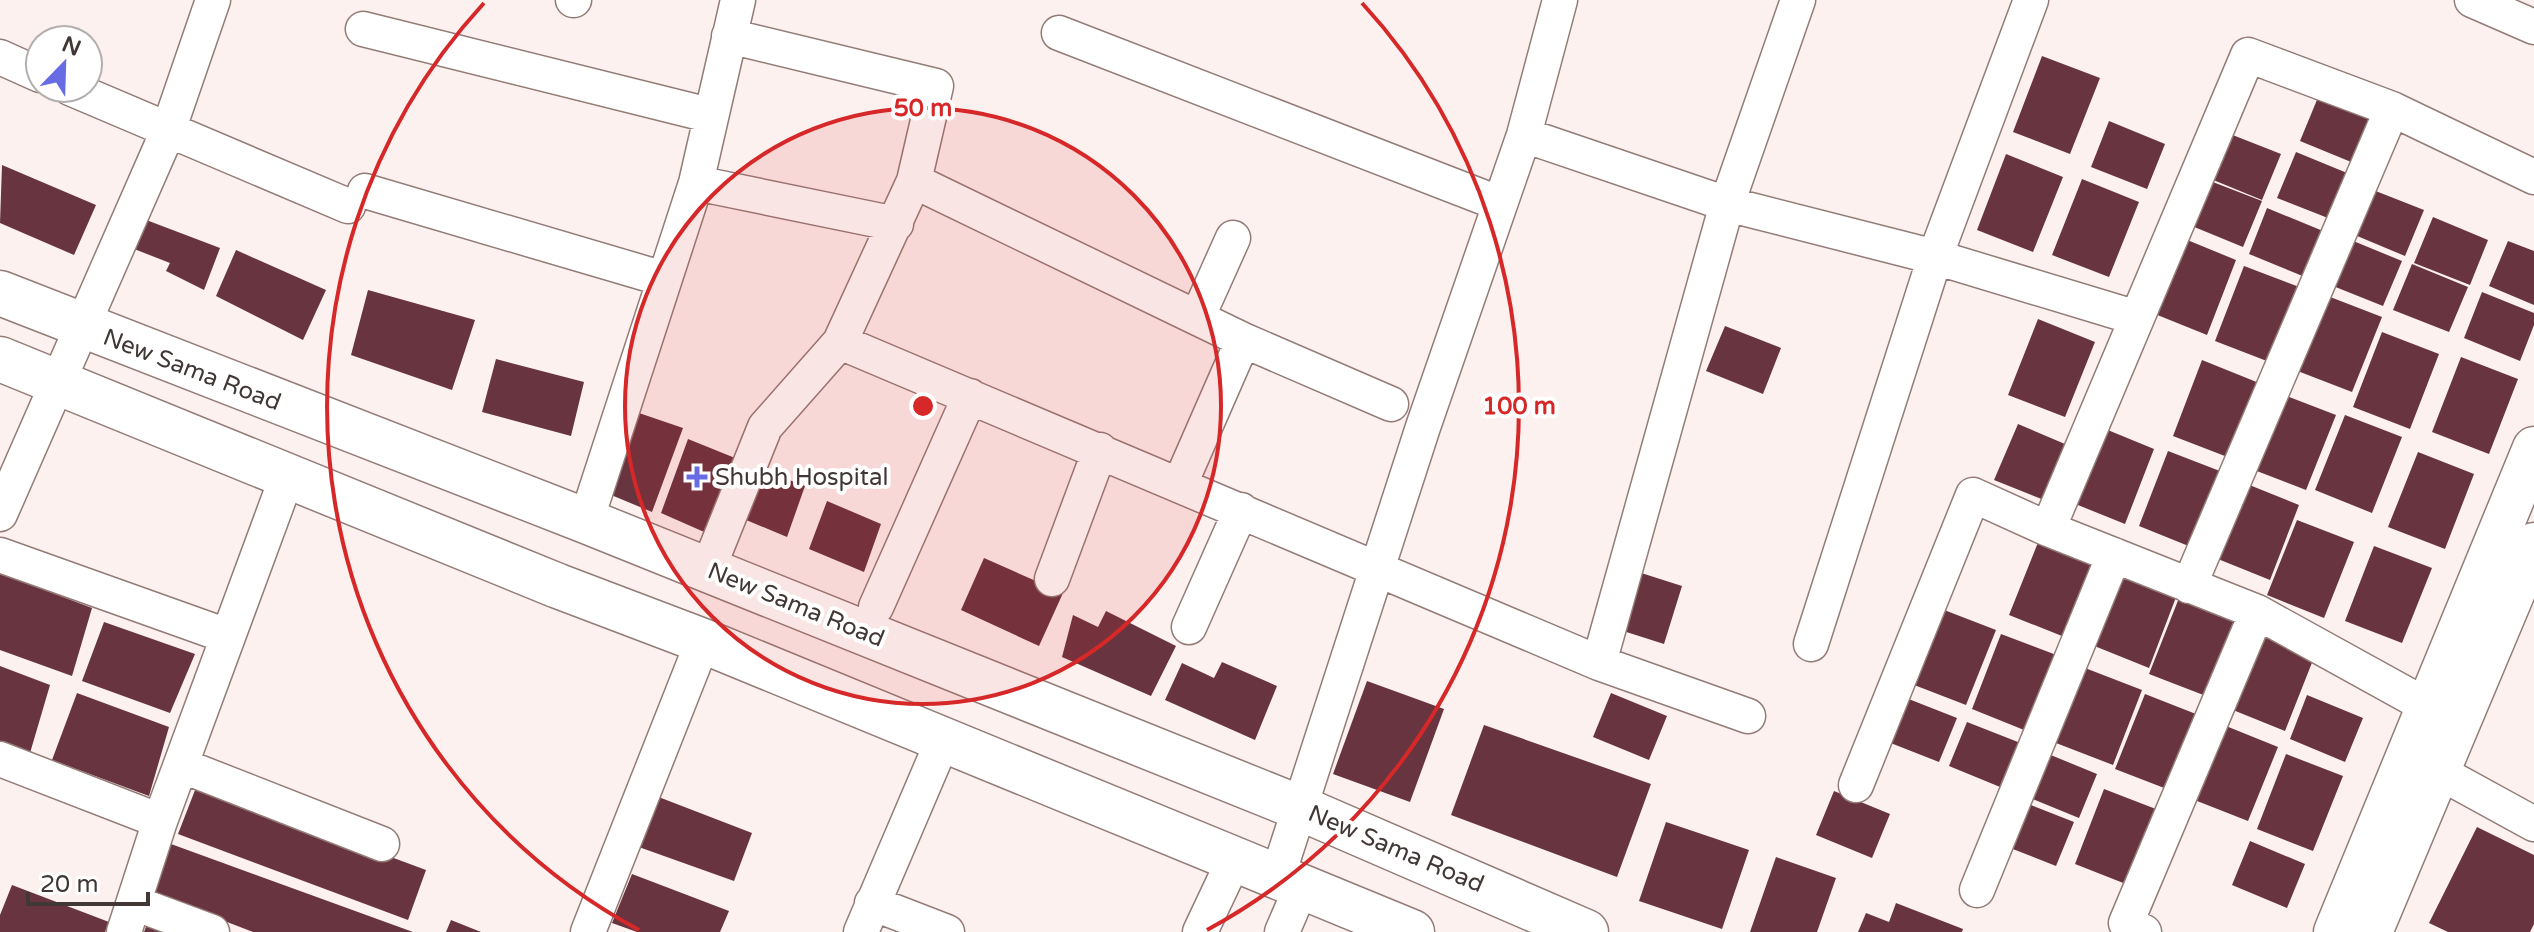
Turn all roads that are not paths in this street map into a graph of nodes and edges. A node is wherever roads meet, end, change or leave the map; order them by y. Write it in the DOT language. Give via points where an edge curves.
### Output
graph roads {
  1 [pos="213,0"];
  2 [pos="738,0"];
  3 [pos="1560,0"];
  4 [pos="1798,0"];
  5 [pos="2031,0"];
  6 [pos="2472,0"];
  7 [pos="2534,27"];
  8 [pos="363,29"];
  9 [pos="1059,33"];
  10 [pos="729,36"];
  11 [pos="0,57"];
  12 [pos="24,68"];
  13 [pos="104,103"];
  14 [pos="2392,109"];
  15 [pos="709,115"];
  16 [pos="168,131"];
  17 [pos="1524,135"];
  18 [pos="2534,177"];
  19 [pos="914,181"];
  20 [pos="696,183"];
  21 [pos="1498,203"];
  22 [pos="1727,204"];
  23 [pos="896,224"];
  24 [pos="1233,238"];
  25 [pos="1935,257"];
  26 [pos="664,279"];
  27 [pos="0,293"];
  28 [pos="1198,316"];
  29 [pos="2137,318"];
  30 [pos="83,328"];
  31 [pos="1243,340"];
  32 [pos="840,342"];
  33 [pos="0,359"];
  34 [pos="60,383"];
  35 [pos="970,396"];
  36 [pos="1391,404"];
  37 [pos="2534,448"];
  38 [pos="1100,450"];
  39 [pos="288,474"];
  40 [pos="1180,484"];
  41 [pos="1241,510"];
  42 [pos="0,514"];
  43 [pos="586,521"];
  44 [pos="2048,529"];
  45 [pos="2534,544"];
  46 [pos="0,555"];
  47 [pos="2114,555"];
  48 [pos="1379,568"];
  49 [pos="708,569"];
  50 [pos="1052,579"];
  51 [pos="2189,586"];
  52 [pos="876,607"];
  53 [pos="2257,612"];
  54 [pos="1189,627"];
  55 [pos="227,636"];
  56 [pos="703,641"];
  57 [pos="1811,644"];
  58 [pos="1599,663"];
  59 [pos="2429,707"];
  60 [pos="1748,716"];
  61 [pos="943,740"];
  62 [pos="0,759"];
  63 [pos="183,766"];
  64 [pos="2441,773"];
  65 [pos="1856,785"];
  66 [pos="1300,808"];
  67 [pos="160,821"];
  68 [pos="2534,824"];
  69 [pos="382,844"];
  70 [pos="1234,860"];
  71 [pos="1289,883"];
  72 [pos="1977,890"];
  73 [pos="129,917"];
  74 [pos="866,918"];
  75 [pos="212,932"];
  76 [pos="588,932"];
  77 [pos="947,932"];
  78 [pos="1200,932"];
  79 [pos="1282,932"];
  80 [pos="1412,932"];
  81 [pos="1586,932"];
  82 [pos="2144,932"];
  83 [pos="2335,932"];
  84 [pos="2371,932"];
  1 -- 16 [label="street"];
  2 -- 10 [label="street"];
  3 -- 17 [label="street"];
  4 -- 22 [label="street"];
  5 -- 25 [label="street"];
  6 -- 7 [label="street"];
  8 -- 15 [label="street"];
  9 -- 21 [label="street"];
  10 -- 15 [label="street"];
  10 -- 19 [label="street" via="936,86"];
  11 -- 12 [label="street"];
  13 -- 16 [label="street"];
  14 -- 18 [label="street"];
  14 -- 29 [label="street" via="2248,55"];
  14 -- 51 [label="street"];
  15 -- 20 [label="street"];
  16 -- 26 [label="street" via="356,198"];
  16 -- 30 [label="street"];
  17 -- 21 [label="street"];
  17 -- 22 [label="street"];
  19 -- 23 [label="street"];
  19 -- 28 [label="street"];
  20 -- 23 [label="street"];
  20 -- 26 [label="street"];
  21 -- 48 [label="street"];
  22 -- 25 [label="street"];
  22 -- 58 [label="street"];
  23 -- 32 [label="street"];
  24 -- 28 [label="street"];
  25 -- 29 [label="street"];
  25 -- 57 [label="street"];
  26 -- 43 [label="street"];
  27 -- 30 [label="main road, New Sama Road"];
  28 -- 31 [label="street"];
  29 -- 44 [label="street"];
  30 -- 34 [label="street"];
  30 -- 43 [label="main road, New Sama Road"];
  31 -- 36 [label="street"];
  31 -- 40 [label="street"];
  32 -- 35 [label="street"];
  32 -- 49 [label="street" via="765,427"];
  33 -- 34 [label="main road"];
  34 -- 39 [label="main road"];
  34 -- 42 [label="street"];
  35 -- 38 [label="street"];
  35 -- 52 [label="street"];
  37 -- 59 [label="street"];
  38 -- 40 [label="street"];
  38 -- 50 [label="street"];
  39 -- 55 [label="street"];
  39 -- 56 [label="main road"];
  40 -- 41 [label="street"];
  41 -- 48 [label="street"];
  41 -- 54 [label="street"];
  43 -- 49 [label="main road, New Sama Road"];
  44 -- 47 [label="street"];
  44 -- 65 [label="street" via="1973,495"];
  45 -- 64 [label="street"];
  46 -- 55 [label="street"];
  47 -- 51 [label="street"];
  47 -- 72 [label="street"];
  48 -- 58 [label="street"];
  48 -- 66 [label="street"];
  49 -- 66 [label="main road, New Sama Road"];
  51 -- 53 [label="street"];
  53 -- 59 [label="street"];
  53 -- 82 [label="street" via="2126,923"];
  55 -- 63 [label="street"];
  56 -- 61 [label="main road"];
  56 -- 76 [label="street"];
  58 -- 60 [label="street"];
  59 -- 83 [label="street"];
  61 -- 70 [label="main road"];
  61 -- 74 [label="street"];
  62 -- 67 [label="street"];
  63 -- 67 [label="street"];
  63 -- 69 [label="street"];
  64 -- 68 [label="street"];
  64 -- 84 [label="street"];
  66 -- 71 [label="street"];
  66 -- 81 [label="main road, New Sama Road"];
  67 -- 73 [label="street"];
  70 -- 71 [label="main road"];
  70 -- 78 [label="street"];
  71 -- 79 [label="street"];
  71 -- 80 [label="main road"];
  73 -- 75 [label="street"];
  74 -- 77 [label="street"];
}
